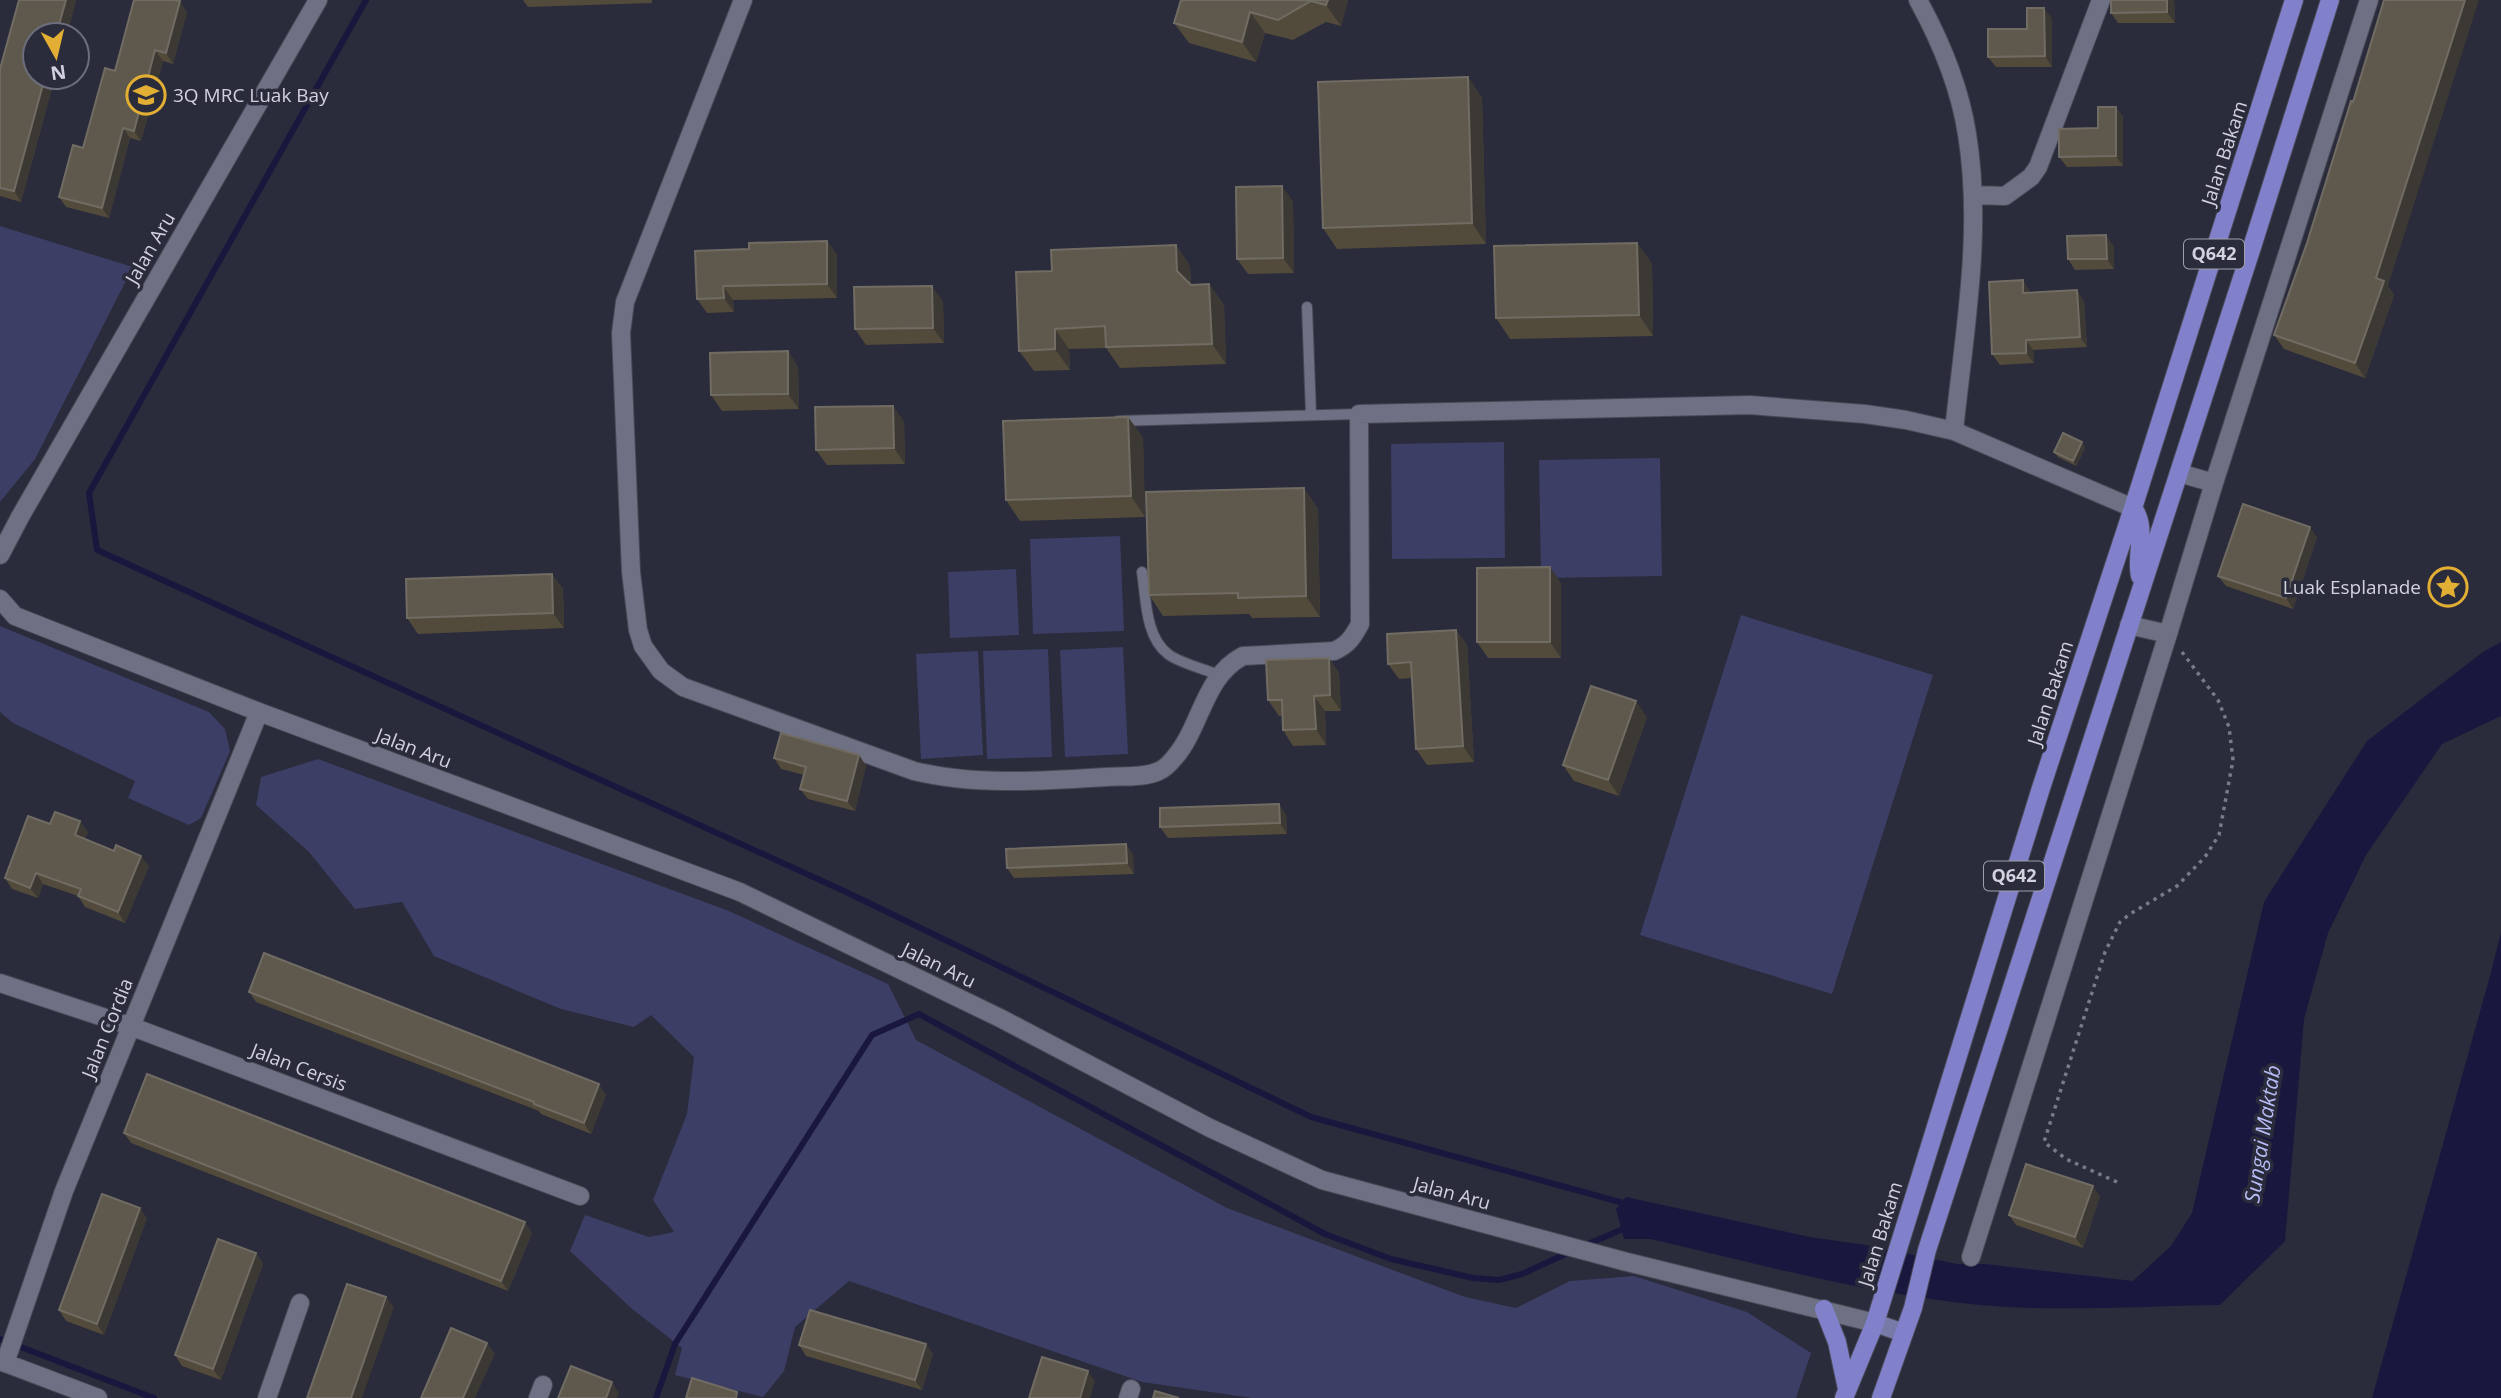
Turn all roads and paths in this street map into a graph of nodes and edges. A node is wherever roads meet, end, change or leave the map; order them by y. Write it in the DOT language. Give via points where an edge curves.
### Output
graph roads {
  1 [pos="318,0"];
  2 [pos="743,0"];
  3 [pos="1918,0"];
  4 [pos="2101,0"];
  5 [pos="2294,0"];
  6 [pos="2330,0"];
  7 [pos="2369,0"];
  8 [pos="1973,195"];
  9 [pos="1307,307"];
  10 [pos="1311,414"];
  11 [pos="1359,414"];
  12 [pos="1114,421"];
  13 [pos="1954,431"];
  14 [pos="2179,473"];
  15 [pos="2214,483"];
  16 [pos="2133,508"];
  17 [pos="0,555"];
  18 [pos="1142,572"];
  19 [pos="2143,582"];
  20 [pos="0,599"];
  21 [pos="2129,625"];
  22 [pos="2168,634"];
  23 [pos="1219,675"];
  24 [pos="259,712"];
  25 [pos="0,983"];
  26 [pos="130,1026"];
  27 [pos="2117,1182"];
  28 [pos="580,1196"];
  29 [pos="1971,1257"];
  30 [pos="300,1303"];
  31 [pos="1824,1309"];
  32 [pos="1876,1318"];
  33 [pos="1904,1333"];
  34 [pos="4,1360"];
  35 [pos="1845,1394"];
  36 [pos="98,1398"];
  37 [pos="267,1398"];
  38 [pos="1881,1398"];
  1 -- 17 [label="street, Jalan Aru"];
  2 -- 23 [label="street" via="625,302 621,332 631,572 643,646 661,671 683,687 914,771 983,781 1160,771 1176,756"];
  3 -- 8 [label="street" via="1940,40 1961,108"];
  4 -- 8 [label="street" via="2038,167 2005,196"];
  5 -- 16 [label="main road, Jalan Bakam / Q642"];
  6 -- 14 [label="main road, Q642"];
  7 -- 15 [label="street"];
  8 -- 13 [label="street" via="1971,264"];
  9 -- 10 [label="lane"];
  10 -- 11 [label="lane"];
  10 -- 12 [label="lane"];
  11 -- 13 [label="street" via="1750,405 1865,414"];
  11 -- 23 [label="street" via="1360,624 1345,646 1334,651 1243,656"];
  13 -- 16 [label="street"];
  14 -- 15 [label="street"];
  14 -- 19 [label="main road, Q642"];
  15 -- 22 [label="street"];
  16 -- 19 [label="main road" via="2141,524 2138,563"];
  16 -- 32 [label="main road, Jalan Bakam / Q642"];
  18 -- 23 [label="lane" via="1157,642 1168,654"];
  19 -- 21 [label="main road, Q642"];
  20 -- 24 [label="street, Jalan Aru" via="15,615"];
  21 -- 22 [label="street"];
  21 -- 33 [label="main road, Q642"];
  22 -- 27 [label="path" via="2218,700 2229,727 2233,760 2219,835 2205,857 2176,886 2120,922 2105,952 2044,1142 2066,1159"];
  22 -- 29 [label="street"];
  24 -- 26 [label="street, Jalan Cordia"];
  24 -- 31 [label="street, Jalan Aru" via="740,892 1322,1180 1623,1261"];
  25 -- 26 [label="street, Jalan Cersis"];
  26 -- 28 [label="street, Jalan Cersis"];
  26 -- 34 [label="street, Jalan Cordia" via="64,1191"];
  30 -- 37 [label="street"];
  31 -- 32 [label="street, Jalan Aru"];
  31 -- 35 [label="main road" via="1836,1342"];
  32 -- 33 [label="street"];
  32 -- 35 [label="main road, Jalan Bakam / Q642"];
  33 -- 38 [label="main road, Q642"];
  34 -- 36 [label="street, Jalan Cordia"];
}
